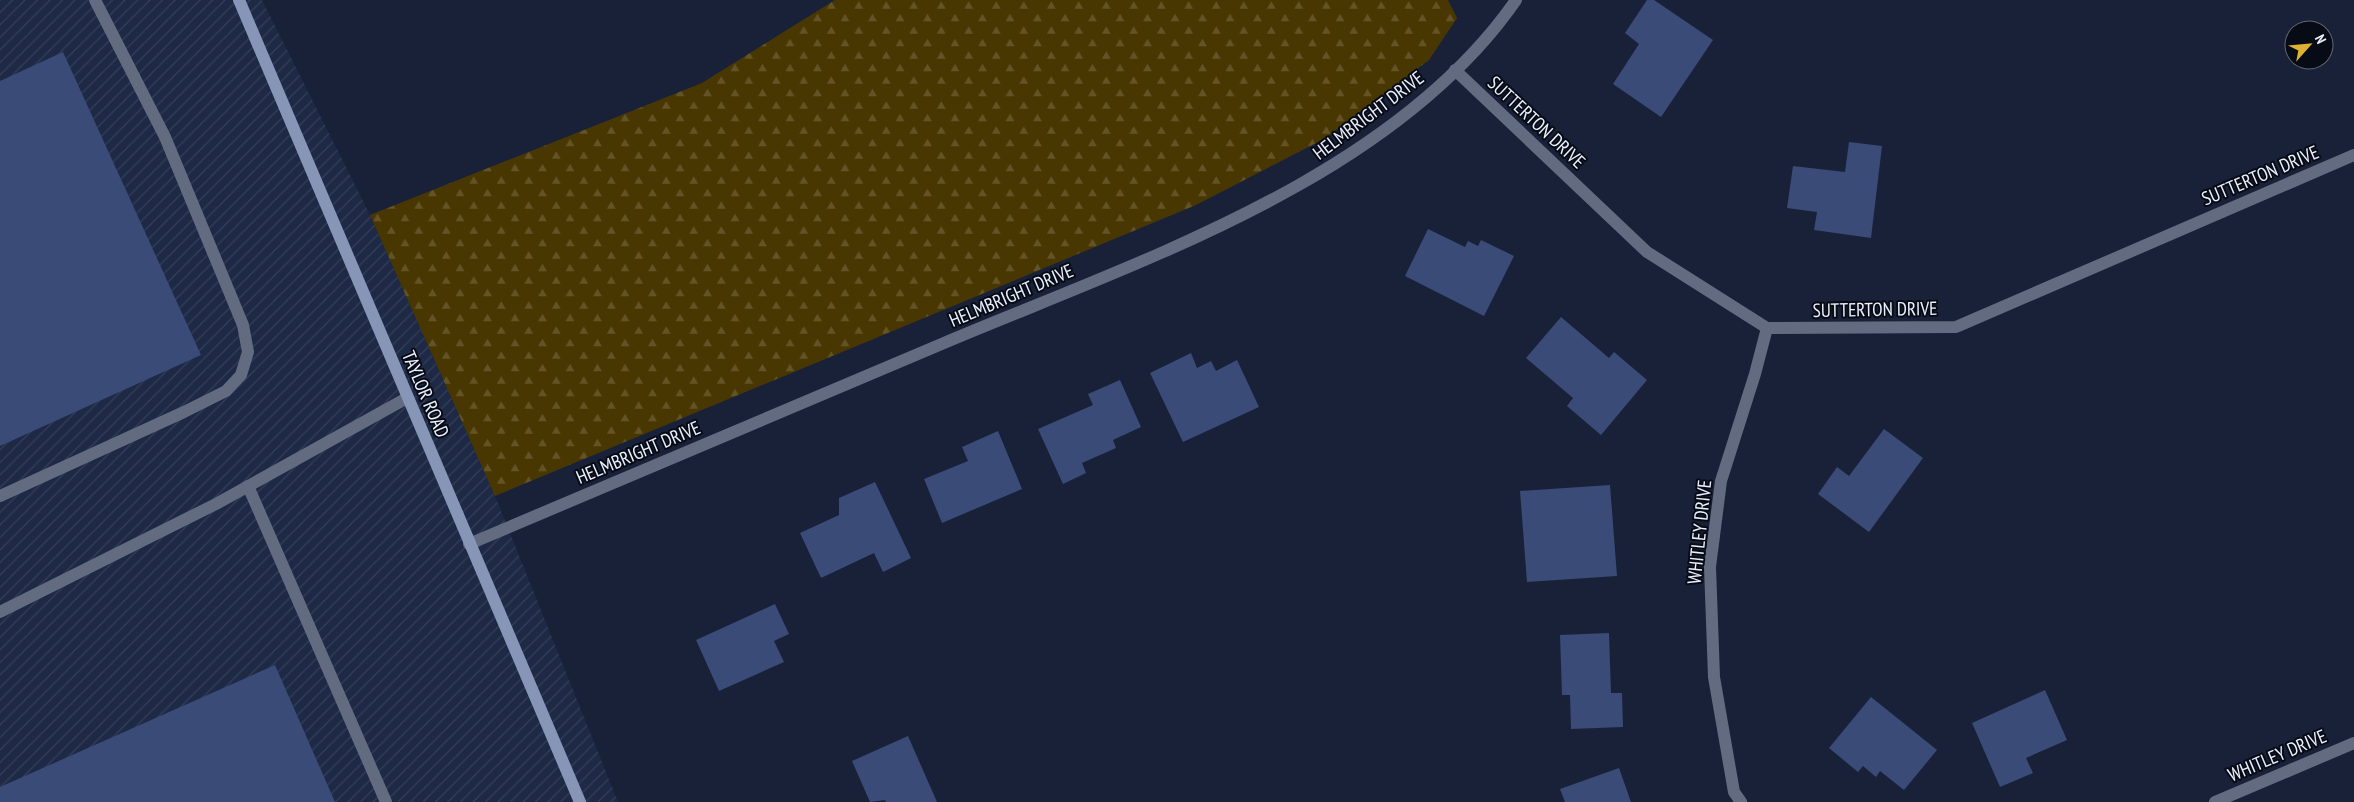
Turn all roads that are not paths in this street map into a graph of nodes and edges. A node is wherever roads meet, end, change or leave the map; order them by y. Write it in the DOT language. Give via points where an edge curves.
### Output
graph roads {
  1 [pos="95,0"];
  2 [pos="238,0"];
  3 [pos="1516,0"];
  4 [pos="1455,70"];
  5 [pos="2354,155"];
  6 [pos="1767,328"];
  7 [pos="407,398"];
  8 [pos="248,486"];
  9 [pos="0,496"];
  10 [pos="470,544"];
  11 [pos="0,612"];
  12 [pos="2354,743"];
  13 [pos="386,802"];
  14 [pos="580,802"];
  15 [pos="1741,802"];
  16 [pos="2215,802"];
  1 -- 9 [label="street" via="165,137 243,325 248,352 241,375 226,391"];
  2 -- 7 [label="main road, TAYLOR ROAD"];
  3 -- 4 [label="street, HELMBRIGHT DRIVE" via="1499,24"];
  4 -- 6 [label="street, SUTTERTON DRIVE" via="1647,252"];
  4 -- 10 [label="street, HELMBRIGHT DRIVE" via="1419,104 1322,173 1232,220"];
  5 -- 6 [label="street, SUTTERTON DRIVE" via="1956,327"];
  6 -- 15 [label="street, WHITLEY DRIVE" via="1721,481 1710,568 1714,678 1734,792"];
  7 -- 8 [label="street"];
  7 -- 10 [label="main road, TAYLOR ROAD"];
  8 -- 11 [label="street"];
  8 -- 13 [label="street"];
  10 -- 14 [label="main road, TAYLOR ROAD"];
  12 -- 16 [label="street, WHITLEY DRIVE"];
}
